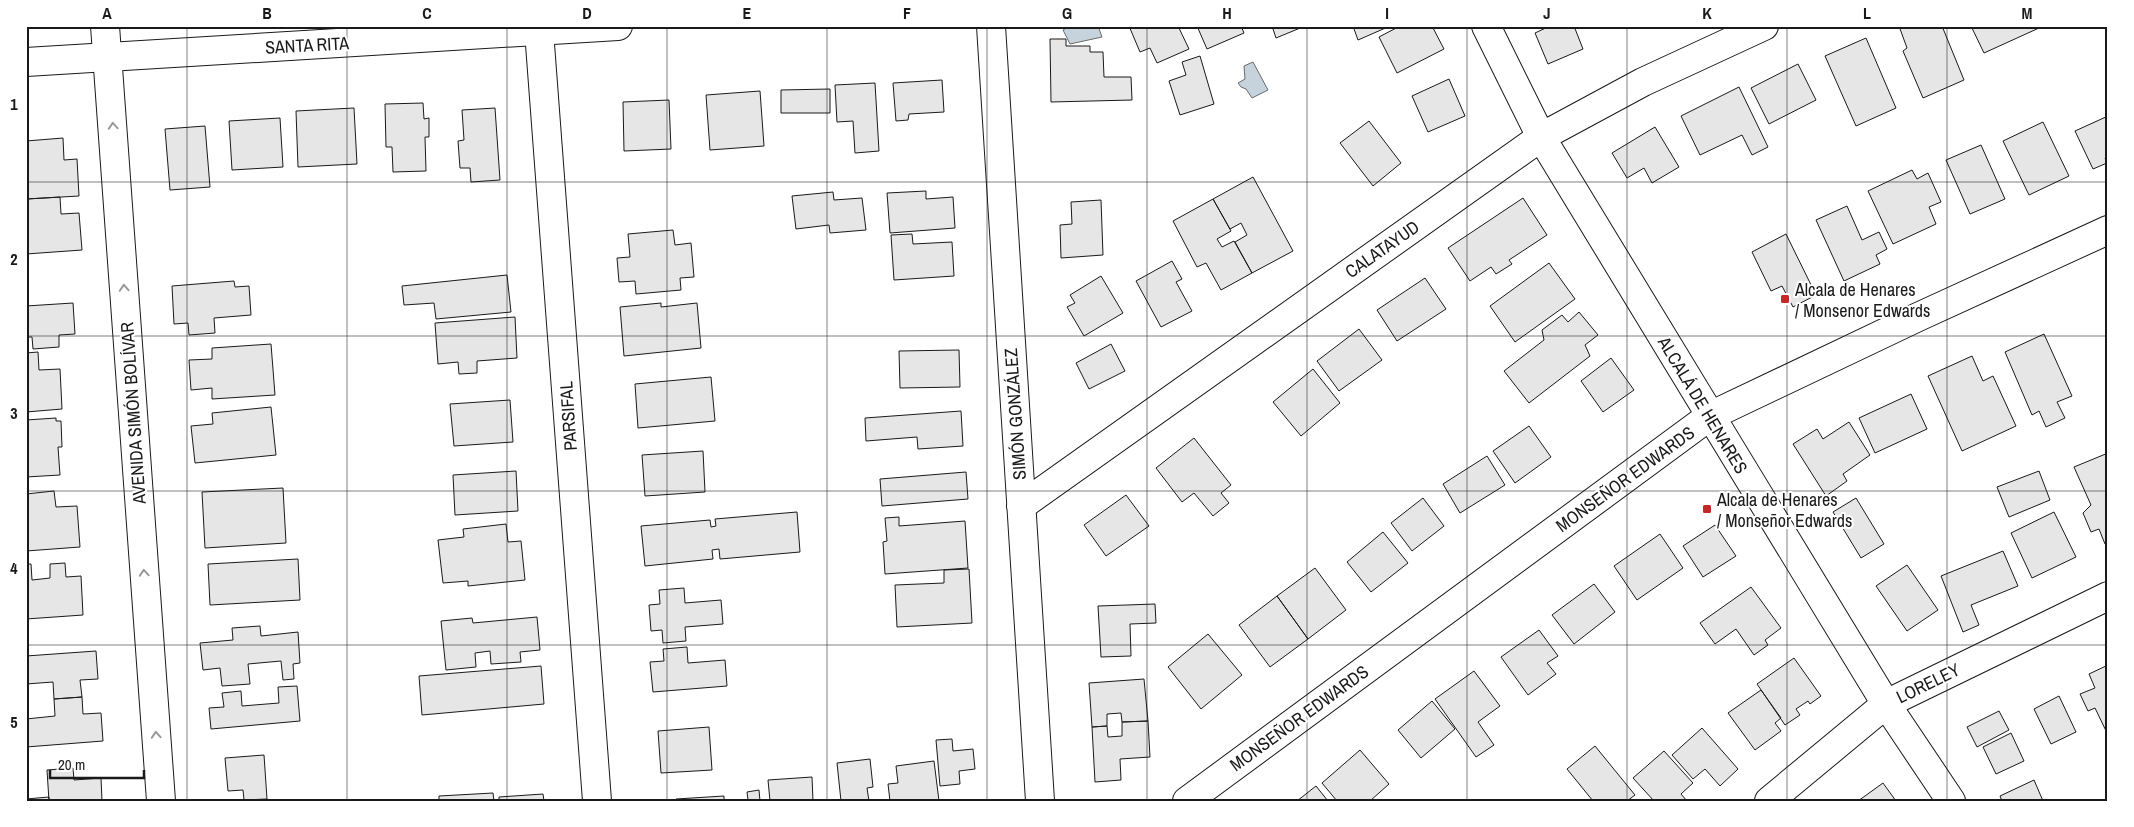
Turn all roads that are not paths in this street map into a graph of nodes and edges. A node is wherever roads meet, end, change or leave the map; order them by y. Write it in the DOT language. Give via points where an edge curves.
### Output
graph roads {
  1 [pos="105,26"];
  2 [pos="618,26"];
  3 [pos="991,26"];
  4 [pos="1486,26"];
  5 [pos="1764,26"];
  6 [pos="573,28"];
  7 [pos="539,31"];
  8 [pos="107,57"];
  9 [pos="26,62"];
  10 [pos="1541,137"];
  11 [pos="2108,230"];
  12 [pos="1710,416"];
  13 [pos="1020,506"];
  14 [pos="2108,596"];
  15 [pos="1886,704"];
  16 [pos="160,801"];
  17 [pos="597,801"];
  18 [pos="1040,801"];
  19 [pos="1187,801"];
  20 [pos="1769,801"];
  21 [pos="1951,801"];
  1 -- 8 [label="street, AVENIDA SIMÓN BOLÍVAR"];
  2 -- 6 [label="street, SANTA RITA"];
  3 -- 13 [label="street, SIMÓN GONZÁLEZ"];
  4 -- 10 [label="street, ALCALÁ DE HENARES"];
  5 -- 10 [label="street, CALATAYUD" via="1643,82"];
  6 -- 7 [label="street, SANTA RITA"];
  7 -- 8 [label="street, SANTA RITA"];
  7 -- 17 [label="street, PARSIFAL"];
  8 -- 9 [label="street, SANTA RITA"];
  16 -- 8 [label="street, AVENIDA SIMÓN BOLÍVAR, one-way"];
  10 -- 12 [label="street, ALCALÁ DE HENARES"];
  10 -- 13 [label="street, CALATAYUD"];
  11 -- 12 [label="street, MONSEÑOR EDWARDS"];
  12 -- 15 [label="street, ALCALÁ DE HENARES"];
  12 -- 19 [label="street, MONSEÑOR EDWARDS"];
  13 -- 18 [label="street, SIMÓN GONZÁLEZ"];
  14 -- 15 [label="street, LORELEY"];
  15 -- 20 [label="street, LORELEY"];
  15 -- 21 [label="street, ALCALÁ DE HENARES"];
}
